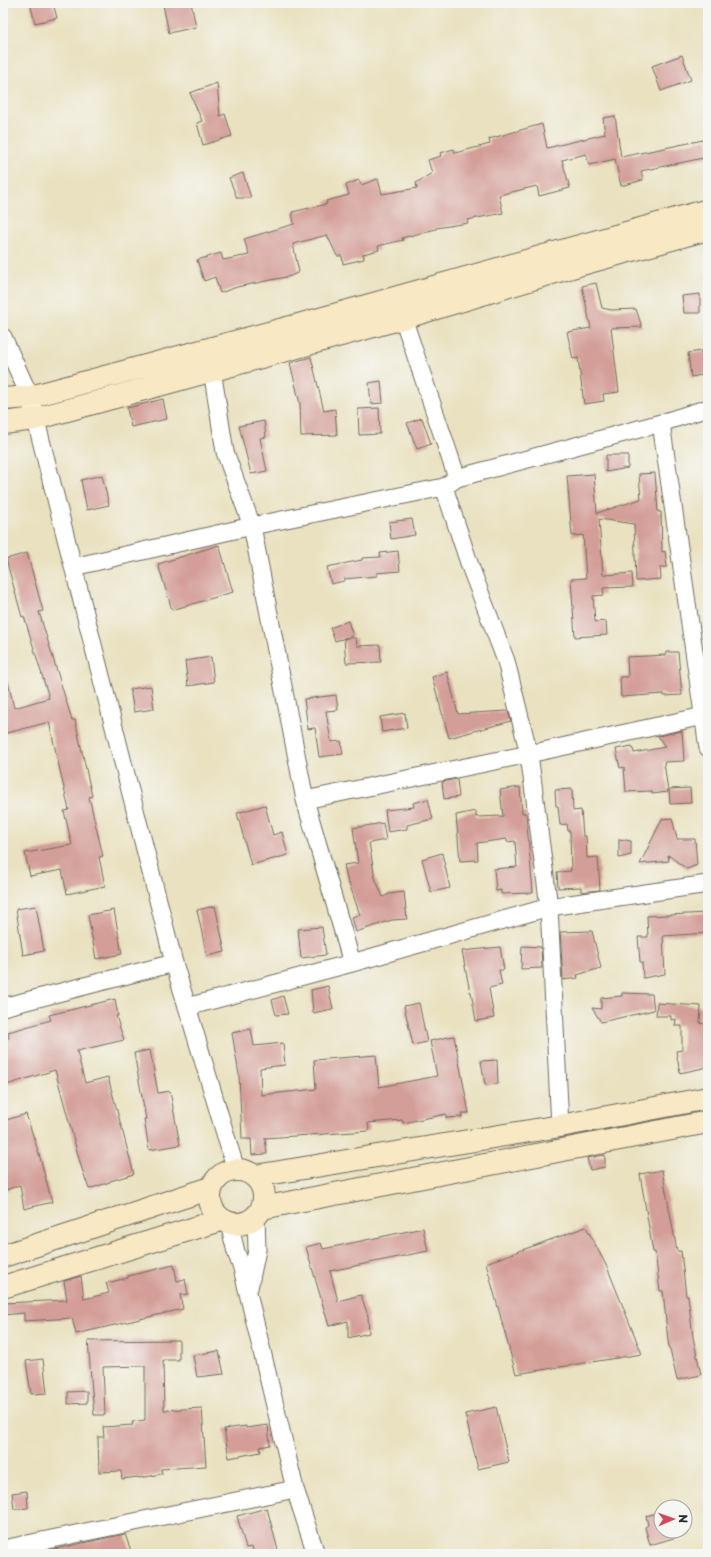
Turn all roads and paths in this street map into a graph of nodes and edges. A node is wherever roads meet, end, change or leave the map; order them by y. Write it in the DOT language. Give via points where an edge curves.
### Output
graph roads {
  1 [pos="708,210"];
  2 [pos="708,228"];
  3 [pos="403,318"];
  4 [pos="3,337"];
  5 [pos="212,370"];
  6 [pos="30,397"];
  7 [pos="3,399"];
  8 [pos="708,408"];
  9 [pos="35,419"];
  10 [pos="3,423"];
  11 [pos="661,423"];
  12 [pos="451,482"];
  13 [pos="252,526"];
  14 [pos="73,567"];
  15 [pos="706,716"];
  16 [pos="708,748"];
  17 [pos="529,754"];
  18 [pos="305,800"];
  19 [pos="708,884"];
  20 [pos="549,907"];
  21 [pos="174,963"];
  22 [pos="352,963"];
  23 [pos="3,1007"];
  24 [pos="187,1007"];
  25 [pos="708,1098"];
  26 [pos="708,1122"];
  27 [pos="560,1126"];
  28 [pos="246,1173"];
  29 [pos="211,1188"];
  30 [pos="259,1212"];
  31 [pos="225,1222"];
  32 [pos="3,1256"];
  33 [pos="3,1287"];
  34 [pos="248,1294"];
  35 [pos="295,1489"];
  36 [pos="3,1549"];
  37 [pos="316,1554"];
  1 -- 6 [label="main road" via="306,323"];
  2 -- 3 [label="main road"];
  3 -- 5 [label="main road"];
  3 -- 12 [label="street"];
  4 -- 6 [label="street"];
  5 -- 9 [label="main road"];
  5 -- 13 [label="street" via="225,452"];
  6 -- 7 [label="main road"];
  6 -- 9 [label="street"];
  8 -- 11 [label="street"];
  9 -- 10 [label="main road"];
  9 -- 14 [label="street"];
  11 -- 12 [label="street"];
  11 -- 15 [label="street"];
  12 -- 13 [label="street"];
  12 -- 17 [label="street" via="470,566 506,661"];
  13 -- 14 [label="street"];
  13 -- 18 [label="street"];
  14 -- 21 [label="street"];
  15 -- 16 [label="street"];
  15 -- 17 [label="street"];
  17 -- 18 [label="street"];
  17 -- 20 [label="street"];
  18 -- 22 [label="street"];
  19 -- 20 [label="street"];
  20 -- 22 [label="street"];
  20 -- 27 [label="street"];
  21 -- 23 [label="street"];
  21 -- 24 [label="street"];
  22 -- 24 [label="street"];
  24 -- 28 [label="street"];
  25 -- 27 [label="main road"];
  26 -- 30 [label="main road"];
  27 -- 28 [label="main road"];
  28 -- 29 [label="main road" via="228,1171 221,1175"];
  28 -- 30 [label="main road" via="260,1183 264,1191 264,1200"];
  29 -- 31 [label="main road" via="210,1200 213,1211"];
  29 -- 32 [label="main road"];
  30 -- 31 [label="main road" via="248,1222 238,1225"];
  30 -- 34 [label="street" via="257,1250"];
  31 -- 33 [label="main road"];
  31 -- 34 [label="street" via="242,1268"];
  34 -- 35 [label="street"];
  35 -- 36 [label="street"];
  35 -- 37 [label="street"];
}
